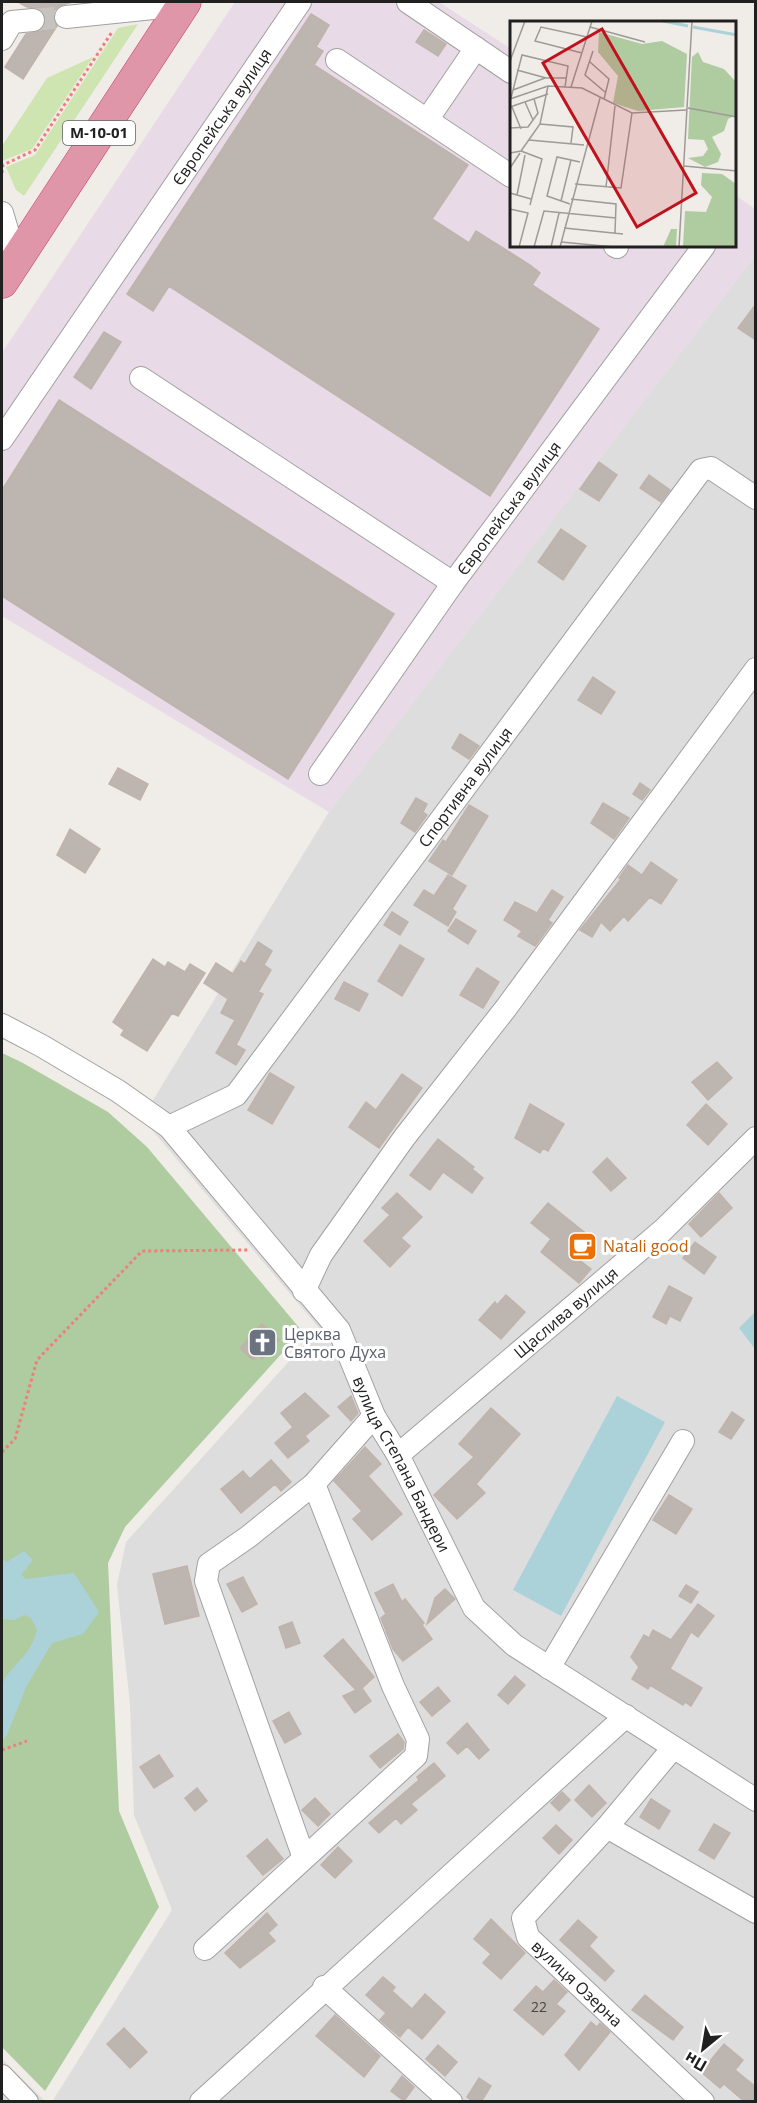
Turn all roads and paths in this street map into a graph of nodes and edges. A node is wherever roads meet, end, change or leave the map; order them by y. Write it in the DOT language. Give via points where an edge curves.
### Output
graph roads {
  1 [pos="300,2"];
  2 [pos="408,2"];
  3 [pos="183,3"];
  4 [pos="106,14"];
  5 [pos="66,17"];
  6 [pos="33,20"];
  7 [pos="2,39"];
  8 [pos="476,48"];
  9 [pos="337,60"];
  10 [pos="510,71"];
  11 [pos="428,120"];
  12 [pos="2,174"];
  13 [pos="510,175"];
  14 [pos="2,213"];
  15 [pos="703,248"];
  16 [pos="9,271"];
  17 [pos="141,378"];
  18 [pos="2,439"];
  19 [pos="756,498"];
  20 [pos="453,583"];
  21 [pos="756,669"];
  22 [pos="320,774"];
  23 [pos="2,1025"];
  24 [pos="168,1127"];
  25 [pos="756,1138"];
  26 [pos="271,1250"];
  27 [pos="304,1291"];
  28 [pos="374,1416"];
  29 [pos="683,1442"];
  30 [pos="2,1452"];
  31 [pos="398,1455"];
  32 [pos="314,1484"];
  33 [pos="549,1668"];
  34 [pos="626,1716"];
  35 [pos="27,1741"];
  36 [pos="673,1748"];
  37 [pos="2,1750"];
  38 [pos="756,1800"];
  39 [pos="607,1827"];
  40 [pos="304,1858"];
  41 [pos="756,1912"];
  42 [pos="205,1948"];
  43 [pos="324,1987"];
  44 [pos="2,2076"];
  45 [pos="27,2102"];
  46 [pos="201,2102"];
  47 [pos="452,2102"];
  48 [pos="703,2102"];
  1 -- 18 [label="street, Європейська вулиця"];
  2 -- 8 [label="street"];
  3 -- 4 [label="street"];
  3 -- 16 [label="highway, М-10-01"];
  4 -- 5 [label="street"];
  4 -- 12 [label="path" via="35,150 3,165"];
  6 -- 7 [label="street" via="12,22"];
  8 -- 10 [label="street"];
  8 -- 11 [label="street"];
  9 -- 11 [label="street"];
  11 -- 13 [label="street"];
  14 -- 16 [label="street"];
  15 -- 20 [label="street, Європейська вулиця"];
  17 -- 20 [label="street"];
  19 -- 24 [label="street, Спортивна вулиця" via="711,468 701,470 237,1095"];
  20 -- 22 [label="street, Європейська вулиця"];
  21 -- 27 [label="street" via="506,1008 404,1138 321,1255"];
  23 -- 24 [label="street, вулиця Степана Бандери" via="118,1091"];
  24 -- 26 [label="street, вулиця Степана Бандери"];
  25 -- 31 [label="street, Щаслива вулиця" via="663,1230"];
  26 -- 27 [label="street, вулиця Степана Бандери"];
  26 -- 30 [label="path" via="142,1251 37,1360 15,1439"];
  27 -- 28 [label="street, вулиця Степана Бандери" via="339,1330"];
  28 -- 31 [label="street, вулиця Степана Бандери"];
  28 -- 32 [label="street"];
  29 -- 33 [label="street"];
  31 -- 33 [label="street, вулиця Степана Бандери" via="474,1608 514,1646"];
  32 -- 40 [label="street" via="209,1564 206,1581"];
  32 -- 40 [label="street" via="388,1676 418,1739 416,1756"];
  33 -- 34 [label="street, вулиця Степана Бандери"];
  34 -- 36 [label="street, вулиця Степана Бандери"];
  34 -- 43 [label="street"];
  35 -- 37 [label="path"];
  36 -- 38 [label="street, вулиця Степана Бандери"];
  36 -- 39 [label="street, вулиця Озерна"];
  39 -- 41 [label="street"];
  39 -- 48 [label="street, вулиця Озерна" via="523,1918 528,1937"];
  40 -- 42 [label="street"];
  43 -- 46 [label="street"];
  43 -- 47 [label="street"];
  44 -- 45 [label="street"];
}
